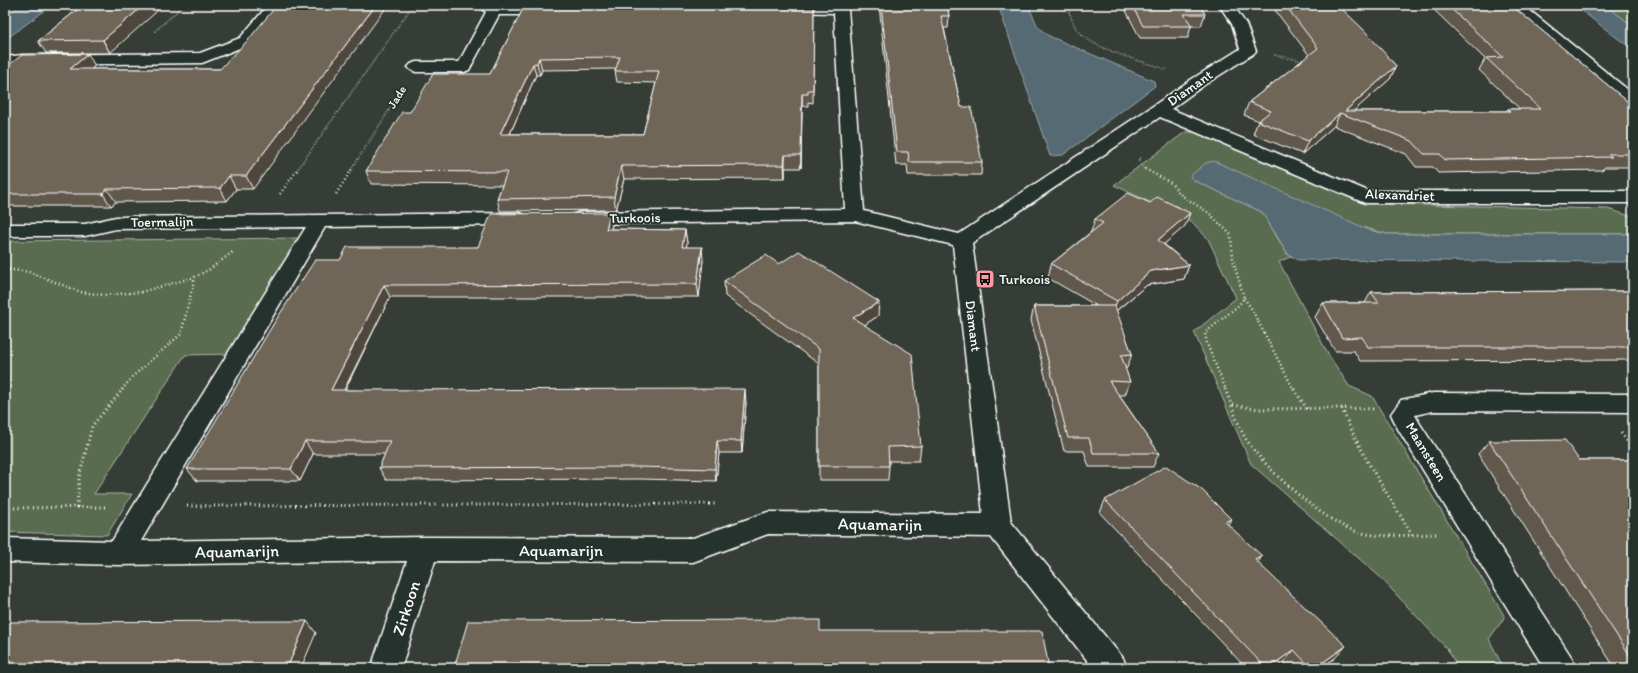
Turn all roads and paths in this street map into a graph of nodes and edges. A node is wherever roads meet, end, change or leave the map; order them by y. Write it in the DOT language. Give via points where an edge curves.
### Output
graph roads {
  1 [pos="276,5"];
  2 [pos="413,5"];
  3 [pos="1067,5"];
  4 [pos="1226,5"];
  5 [pos="1514,5"];
  6 [pos="489,8"];
  7 [pos="770,9"];
  8 [pos="565,11"];
  9 [pos="1248,51"];
  10 [pos="5,62"];
  11 [pos="1309,62"];
  12 [pos="416,67"];
  13 [pos="1198,82"];
  14 [pos="1633,102"];
  15 [pos="1159,110"];
  16 [pos="1145,155"];
  17 [pos="1633,197"];
  18 [pos="855,215"];
  19 [pos="567,218"];
  20 [pos="535,219"];
  21 [pos="260,221"];
  22 [pos="319,221"];
  23 [pos="5,230"];
  24 [pos="962,241"];
  25 [pos="5,269"];
  26 [pos="195,277"];
  27 [pos="1244,298"];
  28 [pos="1633,404"];
  29 [pos="1233,405"];
  30 [pos="1342,408"];
  31 [pos="1307,409"];
  32 [pos="1403,414"];
  33 [pos="723,504"];
  34 [pos="148,506"];
  35 [pos="78,507"];
  36 [pos="5,508"];
  37 [pos="998,526"];
  38 [pos="1476,533"];
  39 [pos="1413,535"];
  40 [pos="425,549"];
  41 [pos="5,550"];
  42 [pos="119,553"];
  43 [pos="386,668"];
  44 [pos="1112,668"];
  45 [pos="1561,668"];
  1 -- 10 [label="street" via="245,41 202,58"];
  2 -- 21 [label="path"];
  3 -- 13 [label="path" via="1079,32 1085,36"];
  4 -- 9 [label="street" via="1239,24"];
  5 -- 14 [label="street"];
  6 -- 8 [label="street"];
  6 -- 12 [label="street" via="464,67"];
  7 -- 18 [label="street" via="841,9"];
  9 -- 11 [label="path"];
  9 -- 13 [label="street, Diamant"];
  12 -- 22 [label="path, Jade"];
  13 -- 15 [label="street, Diamant"];
  15 -- 17 [label="street, Alexandriet" via="1366,196"];
  15 -- 24 [label="street, Diamant"];
  16 -- 27 [label="path" via="1138,160 1146,171 1171,183 1181,195 1209,213 1232,235 1230,248 1234,271"];
  18 -- 19 [label="street, Turkoois"];
  18 -- 24 [label="street, Turkoois"];
  20 -- 22 [label="street"];
  21 -- 22 [label="street, Toermalijn"];
  21 -- 23 [label="street, Toermalijn" via="116,223 85,230"];
  21 -- 26 [label="path" via="241,245"];
  22 -- 34 [label="street"];
  24 -- 37 [label="street, Diamant"];
  25 -- 26 [label="path" via="29,272 81,292 104,294 141,292"];
  26 -- 35 [label="path" via="181,334 132,377 92,426 79,478"];
  27 -- 29 [label="path" via="1205,333 1225,392"];
  27 -- 31 [label="path"];
  28 -- 32 [label="street, Maansteen" via="1433,402 1409,406"];
  29 -- 31 [label="path" via="1259,409"];
  29 -- 39 [label="path" via="1246,439 1269,468 1334,522 1358,532"];
  30 -- 31 [label="path"];
  30 -- 32 [label="path" via="1393,409"];
  30 -- 39 [label="path" via="1368,460"];
  32 -- 38 [label="street, Maansteen"];
  33 -- 34 [label="path"];
  34 -- 35 [label="path"];
  34 -- 42 [label="street"];
  35 -- 36 [label="path"];
  37 -- 40 [label="street, Aquamarijn" via="768,523 693,550"];
  37 -- 44 [label="street"];
  38 -- 39 [label="path"];
  38 -- 45 [label="street, Maansteen"];
  40 -- 42 [label="street, Aquamarijn"];
  40 -- 43 [label="street, Zirkoon"];
  41 -- 42 [label="street, Aquamarijn"];
}
